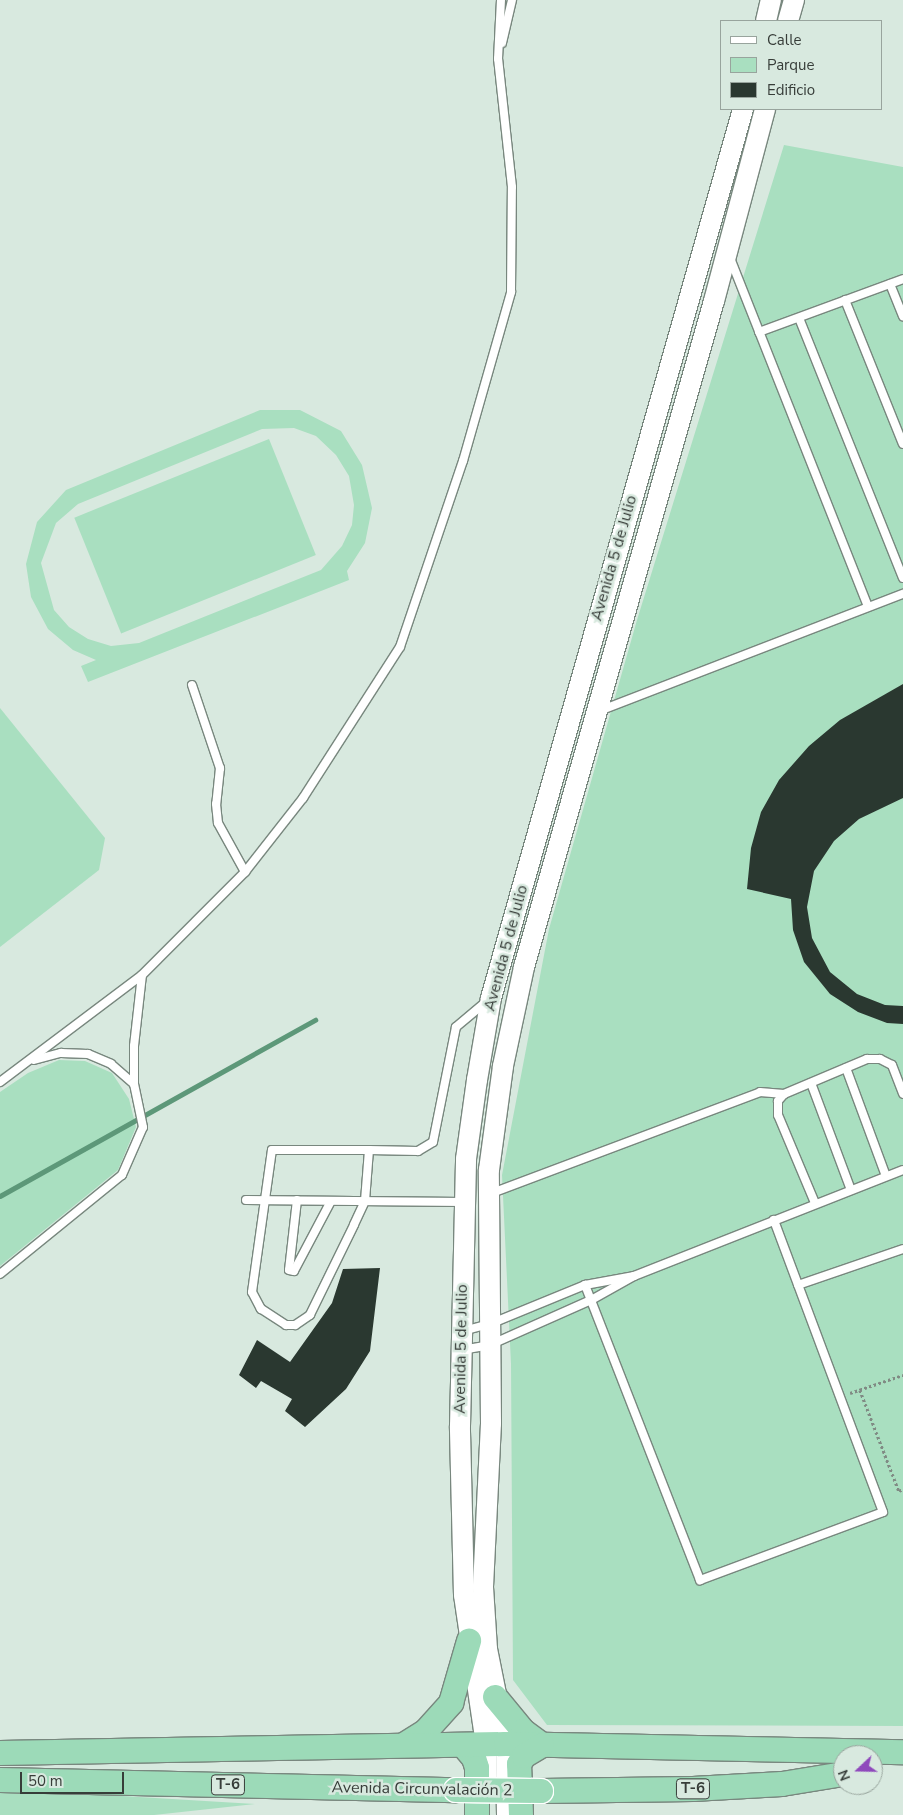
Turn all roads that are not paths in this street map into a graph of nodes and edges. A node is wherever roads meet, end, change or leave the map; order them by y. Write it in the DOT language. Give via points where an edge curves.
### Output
graph roads {
  1 [pos="501,0"];
  2 [pos="512,0"];
  3 [pos="772,0"];
  4 [pos="794,0"];
  5 [pos="766,20"];
  6 [pos="788,20"];
  7 [pos="498,59"];
  8 [pos="743,110"];
  9 [pos="765,110"];
  10 [pos="727,251"];
  11 [pos="903,279"];
  12 [pos="890,284"];
  13 [pos="845,300"];
  14 [pos="903,317"];
  15 [pos="799,318"];
  16 [pos="760,332"];
  17 [pos="903,444"];
  18 [pos="903,578"];
  19 [pos="903,594"];
  20 [pos="868,607"];
  21 [pos="192,685"];
  22 [pos="573,703"];
  23 [pos="597,712"];
  24 [pos="245,872"];
  25 [pos="142,975"];
  26 [pos="491,998"];
  27 [pos="30,1061"];
  28 [pos="846,1068"];
  29 [pos="0,1073"];
  30 [pos="9,1076"];
  31 [pos="0,1082"];
  32 [pos="811,1083"];
  33 [pos="134,1084"];
  34 [pos="784,1094"];
  35 [pos="903,1094"];
  36 [pos="368,1150"];
  37 [pos="903,1170"];
  38 [pos="886,1176"];
  39 [pos="851,1190"];
  40 [pos="489,1194"];
  41 [pos="246,1200"];
  42 [pos="265,1200"];
  43 [pos="297,1200"];
  44 [pos="331,1201"];
  45 [pos="365,1201"];
  46 [pos="464,1202"];
  47 [pos="815,1204"];
  48 [pos="774,1220"];
  49 [pos="903,1249"];
  50 [pos="0,1274"];
  51 [pos="634,1276"];
  52 [pos="585,1285"];
  53 [pos="798,1285"];
  54 [pos="591,1300"];
  55 [pos="490,1324"];
  56 [pos="461,1341"];
  57 [pos="490,1345"];
  58 [pos="469,1641"];
  59 [pos="495,1697"];
  60 [pos="485,1744"];
  61 [pos="404,1745"];
  62 [pos="542,1745"];
  63 [pos="903,1752"];
  64 [pos="0,1753"];
  65 [pos="903,1763"];
  66 [pos="883,1766"];
  67 [pos="833,1776"];
  68 [pos="0,1780"];
  69 [pos="477,1815"];
  70 [pos="488,1815"];
  71 [pos="507,1815"];
  72 [pos="521,1815"];
  1 -- 7 [label="lane"];
  2 -- 7 [label="lane"];
  3 -- 5 [label="main road"];
  4 -- 6 [label="main road"];
  7 -- 24 [label="lane" via="512,187 511,292 463,461 400,647 303,798"];
  8 -- 22 [label="main road, Avenida 5 de Julio"];
  9 -- 10 [label="main road, Avenida 5 de Julio"];
  10 -- 16 [label="lane"];
  10 -- 23 [label="main road, Avenida 5 de Julio"];
  11 -- 12 [label="lane"];
  12 -- 13 [label="lane"];
  12 -- 14 [label="lane"];
  13 -- 15 [label="lane"];
  13 -- 17 [label="lane"];
  15 -- 16 [label="lane"];
  15 -- 18 [label="lane"];
  16 -- 20 [label="lane"];
  19 -- 20 [label="lane"];
  20 -- 23 [label="lane"];
  21 -- 24 [label="lane" via="220,768 216,804 218,823"];
  22 -- 23 [label="main road"];
  22 -- 26 [label="main road, Avenida 5 de Julio"];
  23 -- 40 [label="main road, Avenida 5 de Julio" via="524,967 503,1066 489,1170"];
  24 -- 25 [label="lane"];
  25 -- 27 [label="lane"];
  25 -- 33 [label="lane" via="134,1046"];
  26 -- 36 [label="lane" via="456,1027 433,1142 418,1150"];
  26 -- 46 [label="main road, Avenida 5 de Julio" via="466,1159"];
  27 -- 30 [label="lane"];
  27 -- 33 [label="lane" via="60,1053 88,1054 111,1064"];
  28 -- 32 [label="lane"];
  28 -- 35 [label="lane" via="867,1059 880,1059 892,1065"];
  28 -- 38 [label="lane"];
  29 -- 30 [label="lane"];
  30 -- 31 [label="lane"];
  32 -- 34 [label="lane"];
  32 -- 39 [label="lane"];
  33 -- 50 [label="lane" via="143,1127 122,1175"];
  34 -- 40 [label="lane" via="760,1092"];
  34 -- 47 [label="lane" via="778,1101 778,1115"];
  36 -- 42 [label="lane" via="272,1150"];
  36 -- 45 [label="lane"];
  37 -- 38 [label="lane"];
  38 -- 39 [label="lane"];
  39 -- 47 [label="lane"];
  40 -- 55 [label="main road, Avenida 5 de Julio"];
  41 -- 42 [label="lane"];
  42 -- 43 [label="lane"];
  42 -- 45 [label="lane" via="252,1292 261,1309 286,1325 295,1325 310,1315"];
  43 -- 44 [label="lane"];
  43 -- 44 [label="lane" via="288,1270 294,1271"];
  44 -- 45 [label="lane"];
  45 -- 46 [label="lane"];
  46 -- 56 [label="main road, Avenida 5 de Julio"];
  47 -- 48 [label="lane"];
  48 -- 51 [label="lane"];
  48 -- 53 [label="lane"];
  49 -- 53 [label="lane"];
  51 -- 52 [label="lane"];
  51 -- 54 [label="lane"];
  52 -- 54 [label="lane"];
  52 -- 55 [label="lane"];
  53 -- 54 [label="lane" via="882,1512 700,1580"];
  54 -- 57 [label="lane"];
  55 -- 56 [label="lane"];
  55 -- 57 [label="main road, Avenida 5 de Julio"];
  56 -- 57 [label="lane"];
  56 -- 58 [label="main road, Avenida 5 de Julio" via="464,1595"];
  57 -- 59 [label="main road, Avenida 5 de Julio" via="491,1422 484,1587 487,1649"];
  58 -- 60 [label="main road, Avenida 5 de Julio"];
  58 -- 61 [label="highway" via="450,1704 426,1731"];
  59 -- 60 [label="main road, Avenida 5 de Julio"];
  59 -- 62 [label="highway" via="523,1731"];
  60 -- 61 [label="highway"];
  60 -- 62 [label="highway"];
  60 -- 69 [label="highway" via="474,1758"];
  60 -- 70 [label="main road, Avenida 5 de Julio"];
  60 -- 71 [label="main road, Avenida 5 de Julio"];
  61 -- 64 [label="highway"];
  62 -- 63 [label="highway"];
  62 -- 72 [label="highway" via="524,1756 519,1764"];
  65 -- 66 [label="highway"];
  67 -- 68 [label="highway, Avenida Circunvalación 2 / T-6, bridge" via="782,1784 703,1789 541,1791"];
}
